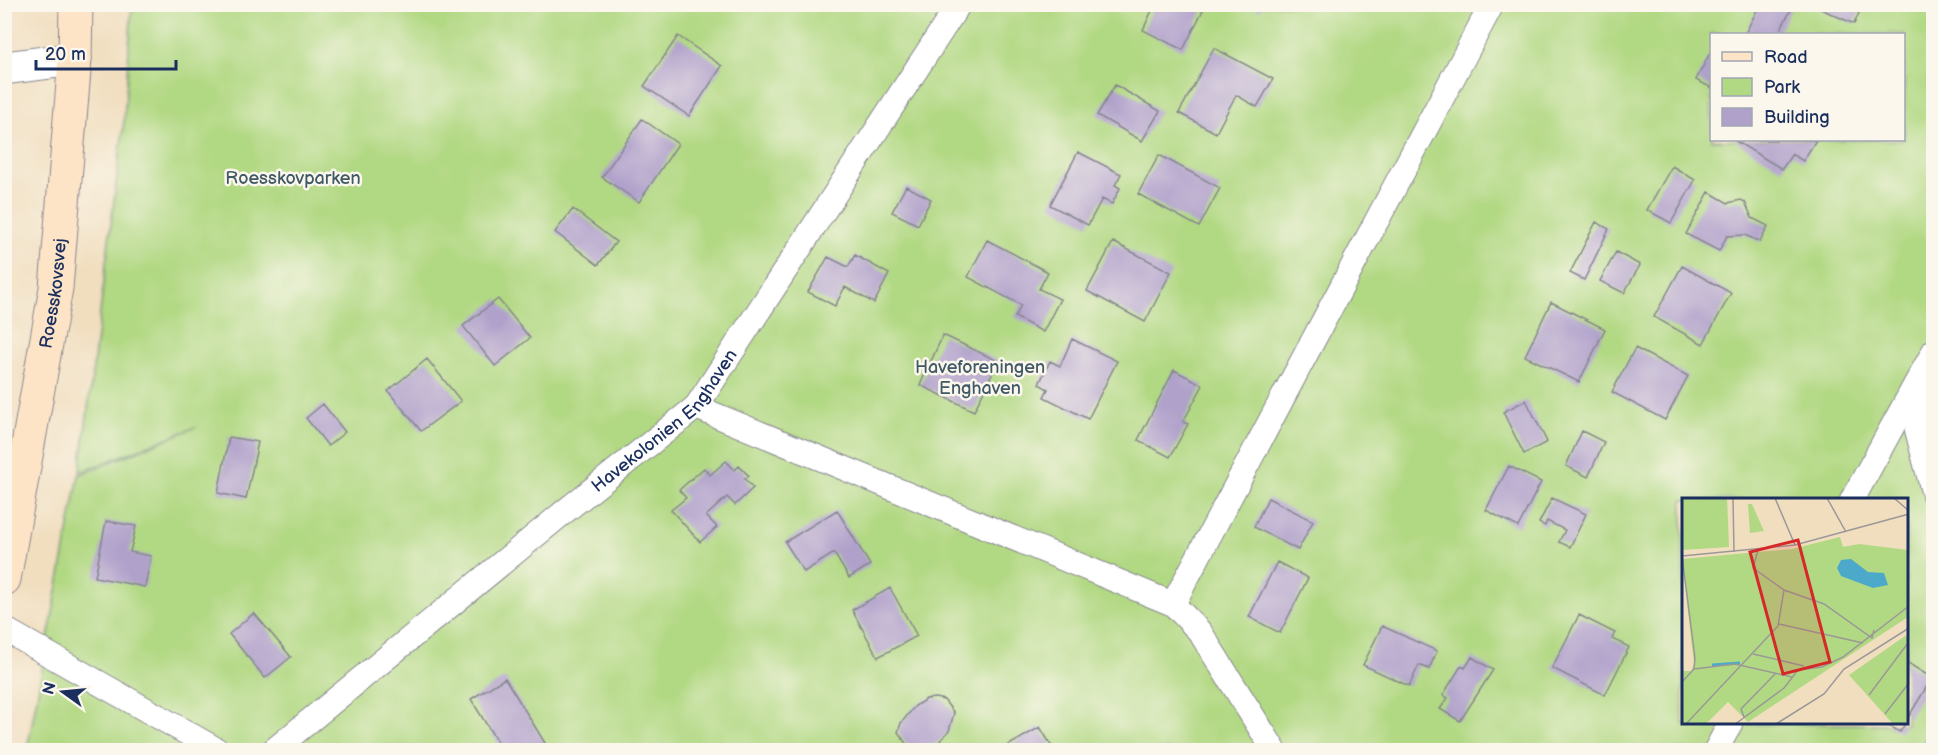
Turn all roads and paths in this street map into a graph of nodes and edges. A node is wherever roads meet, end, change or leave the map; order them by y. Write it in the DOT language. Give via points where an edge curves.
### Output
graph roads {
  1 [pos="76,4"];
  2 [pos="959,4"];
  3 [pos="1492,4"];
  4 [pos="75,59"];
  5 [pos="4,68"];
  6 [pos="1934,352"];
  7 [pos="696,407"];
  8 [pos="1934,495"];
  9 [pos="1853,498"];
  10 [pos="4,579"];
  11 [pos="1173,604"];
  12 [pos="4,629"];
  13 [pos="1730,725"];
  14 [pos="217,750"];
  15 [pos="274,750"];
  16 [pos="1274,750"];
  17 [pos="1716,750"];
  1 -- 4 [label="street, Roesskovsvej"];
  2 -- 7 [label="lane, Havekolonien Enghaven"];
  3 -- 11 [label="lane"];
  4 -- 5 [label="street"];
  4 -- 10 [label="street, Roesskovsvej" via="56,288"];
  6 -- 8 [label="lane" via="1917,430"];
  6 -- 9 [label="lane"];
  7 -- 11 [label="lane"];
  7 -- 15 [label="lane, Havekolonien Enghaven"];
  11 -- 16 [label="lane" via="1200,633"];
  12 -- 14 [label="lane"];
  13 -- 17 [label="lane"];
}
